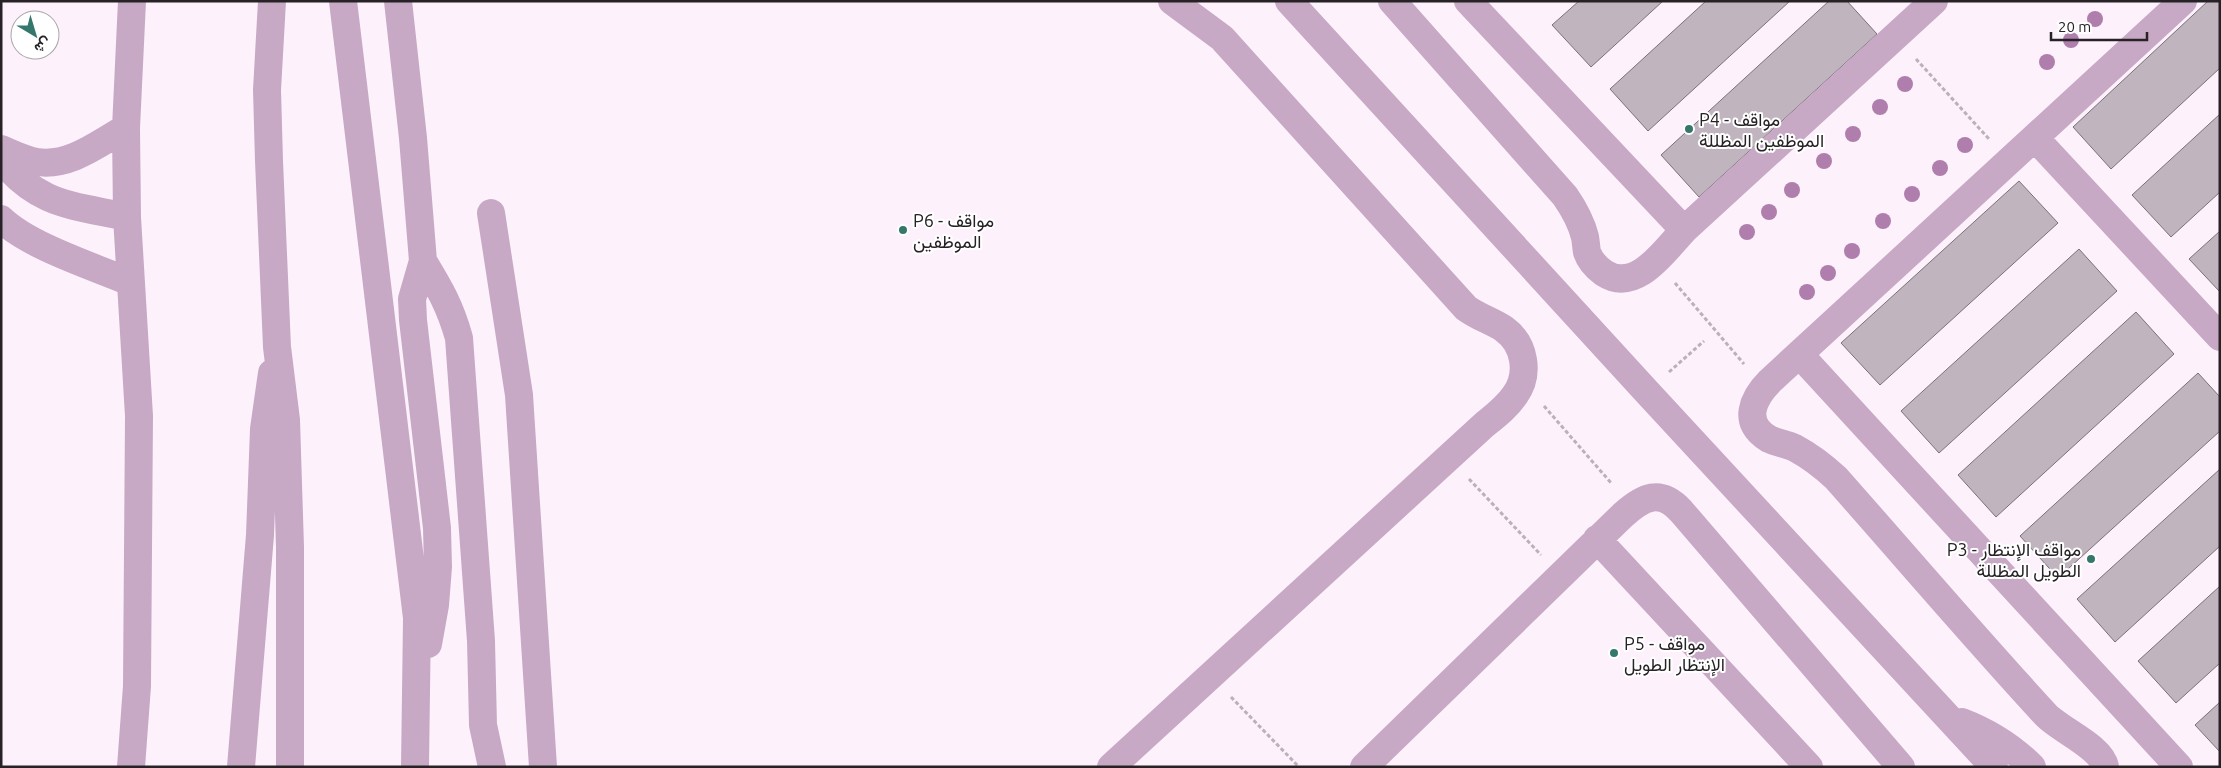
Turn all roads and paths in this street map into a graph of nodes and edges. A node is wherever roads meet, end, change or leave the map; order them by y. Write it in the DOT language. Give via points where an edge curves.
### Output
graph roads {
  1 [pos="132,1"];
  2 [pos="272,1"];
  3 [pos="343,1"];
  4 [pos="398,1"];
  5 [pos="1172,1"];
  6 [pos="1392,1"];
  7 [pos="1468,1"];
  8 [pos="1934,1"];
  9 [pos="2183,1"];
  10 [pos="1291,4"];
  11 [pos="1895,36"];
  12 [pos="126,128"];
  13 [pos="2035,138"];
  14 [pos="1,149"];
  15 [pos="1,160"];
  16 [pos="2010,162"];
  17 [pos="492,213"];
  18 [pos="127,217"];
  19 [pos="1,219"];
  20 [pos="1684,230"];
  21 [pos="1656,260"];
  22 [pos="422,261"];
  23 [pos="130,282"];
  24 [pos="2220,337"];
  25 [pos="277,347"];
  26 [pos="1800,356"];
  27 [pos="1522,381"];
  28 [pos="1764,386"];
  29 [pos="1448,457"];
  30 [pos="1632,507"];
  31 [pos="1598,539"];
  32 [pos="1561,576"];
  33 [pos="1209,675"];
  34 [pos="418,681"];
  35 [pos="1950,718"];
  36 [pos="483,725"];
  37 [pos="1993,766"];
  38 [pos="131,767"];
  39 [pos="240,767"];
  40 [pos="290,767"];
  41 [pos="415,767"];
  42 [pos="476,767"];
  43 [pos="492,767"];
  44 [pos="543,767"];
  45 [pos="1111,767"];
  46 [pos="1299,767"];
  47 [pos="1364,767"];
  48 [pos="1809,767"];
  49 [pos="1901,767"];
  50 [pos="2032,767"];
  51 [pos="2105,767"];
  52 [pos="2179,767"];
  1 -- 12 [label="street"];
  2 -- 25 [label="street" via="268,161"];
  3 -- 34 [label="street" via="417,618"];
  4 -- 22 [label="street"];
  5 -- 27 [label="street" via="1233,49 1466,308 1503,328 1514,338 1522,352"];
  6 -- 21 [label="street" via="1565,196 1581,224 1594,265 1606,274 1633,277"];
  7 -- 20 [label="street"];
  8 -- 11 [label="street"];
  9 -- 13 [label="street"];
  10 -- 35 [label="street"];
  11 -- 16 [label="path"];
  11 -- 20 [label="street"];
  12 -- 14 [label="street" via="78,155 58,162 32,161"];
  12 -- 18 [label="street"];
  13 -- 16 [label="street"];
  13 -- 24 [label="street"];
  15 -- 18 [label="street" via="22,182 52,201"];
  16 -- 26 [label="street"];
  17 -- 44 [label="street" via="519,395"];
  18 -- 23 [label="street"];
  19 -- 23 [label="street" via="33,241"];
  20 -- 21 [label="street"];
  21 -- 28 [label="path"];
  22 -- 34 [label="street" via="412,299 437,528 438,567 435,605"];
  22 -- 36 [label="street" via="445,296 458,338 481,641"];
  23 -- 38 [label="street" via="139,416 137,686"];
  25 -- 39 [label="street" via="264,429 260,535"];
  25 -- 40 [label="street" via="286,420 290,547"];
  26 -- 28 [label="street"];
  26 -- 52 [label="street"];
  27 -- 29 [label="street" via="1507,406"];
  27 -- 30 [label="path"];
  28 -- 51 [label="street" via="1757,394 1752,413 1760,432 1770,440 1806,454 1836,478 2048,717 2094,752"];
  29 -- 32 [label="path"];
  29 -- 33 [label="street"];
  30 -- 31 [label="street"];
  30 -- 49 [label="street" via="1640,500 1652,497 1673,503"];
  31 -- 32 [label="street"];
  31 -- 48 [label="street"];
  32 -- 47 [label="street"];
  33 -- 45 [label="street"];
  33 -- 46 [label="path"];
  34 -- 41 [label="street"];
  35 -- 37 [label="street"];
  35 -- 50 [label="street" via="1990,735"];
  36 -- 42 [label="street"];
  36 -- 43 [label="street"];
}
